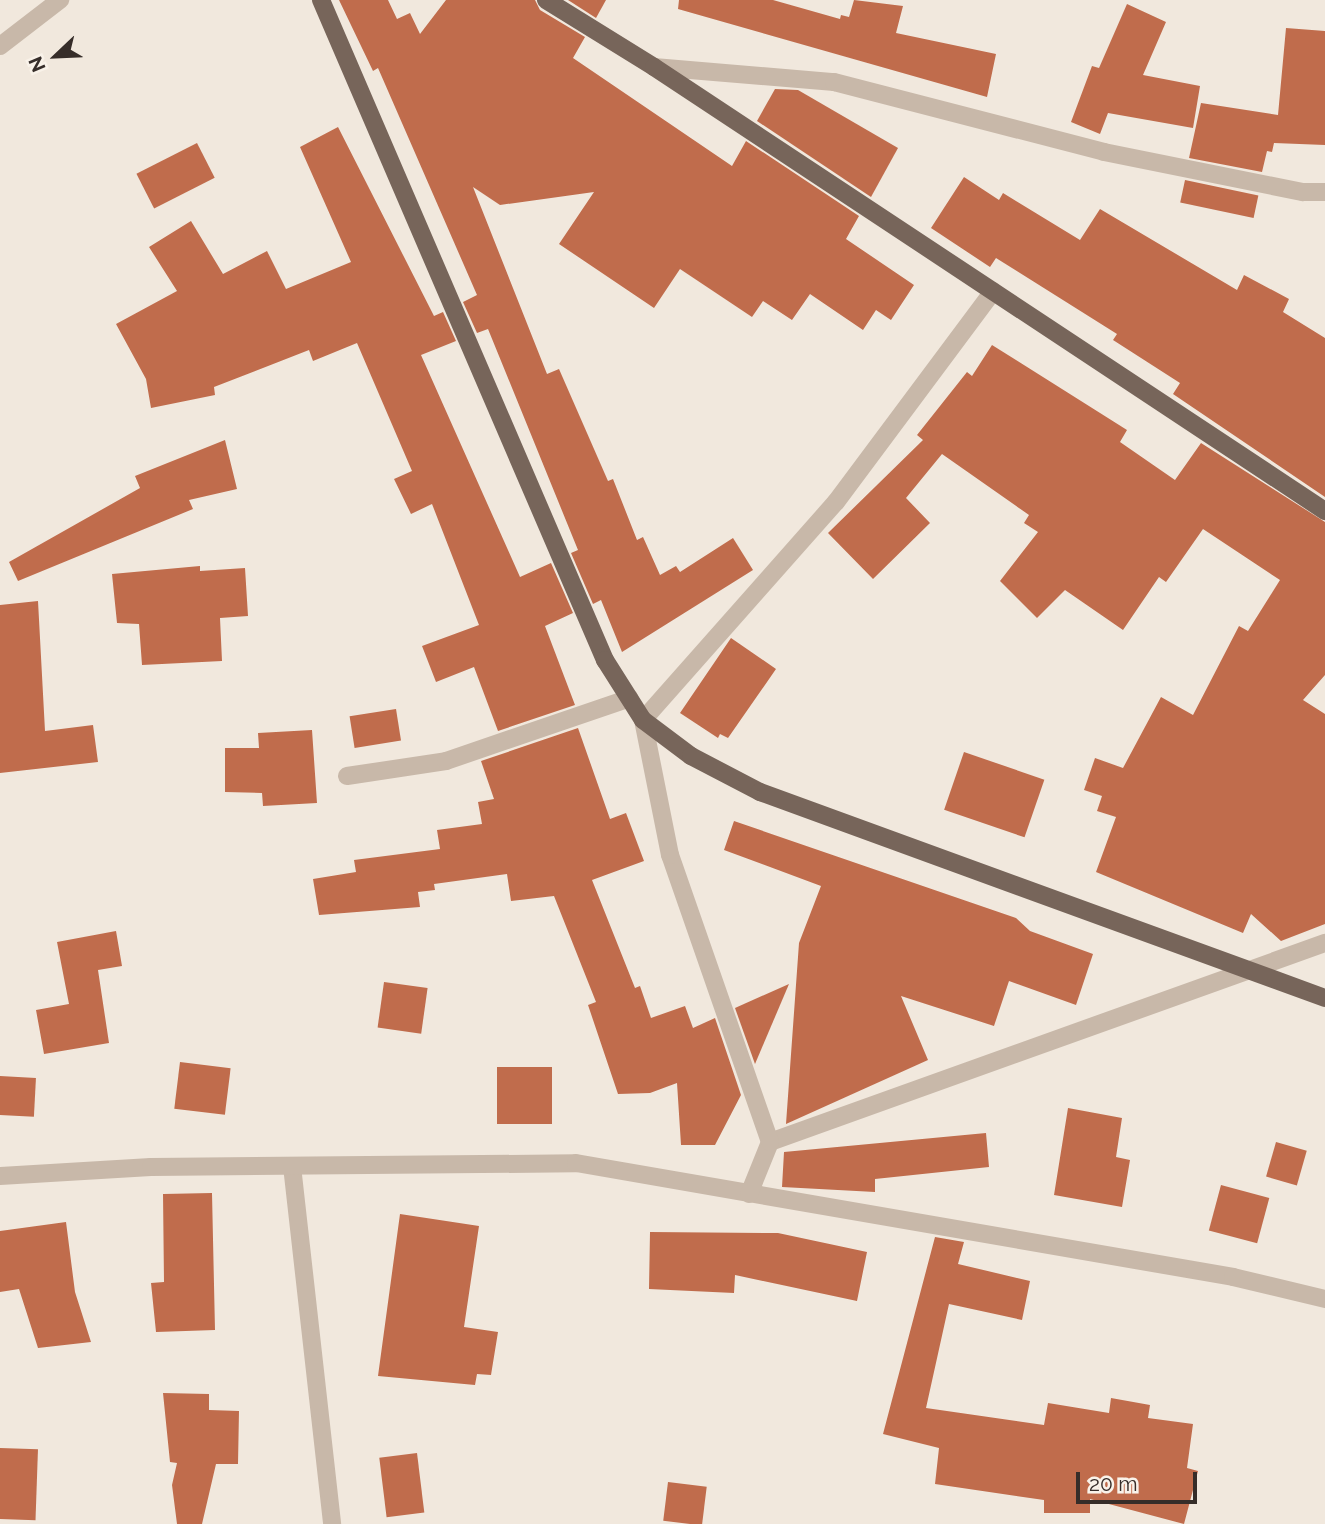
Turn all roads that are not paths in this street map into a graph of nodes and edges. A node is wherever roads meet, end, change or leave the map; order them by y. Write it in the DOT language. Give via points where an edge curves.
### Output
graph roads {
  1 [pos="60,0"];
  2 [pos="321,0"];
  3 [pos="547,0"];
  4 [pos="0,47"];
  5 [pos="654,67"];
  6 [pos="1325,192"];
  7 [pos="993,291"];
  8 [pos="1325,511"];
  9 [pos="630,698"];
  10 [pos="643,720"];
  11 [pos="347,776"];
  12 [pos="1325,943"];
  13 [pos="1243,969"];
  14 [pos="1325,998"];
  15 [pos="770,1142"];
  16 [pos="292,1166"];
  17 [pos="0,1177"];
  18 [pos="749,1194"];
  19 [pos="1325,1299"];
  20 [pos="332,1524"];
  1 -- 4 [label="street"];
  2 -- 9 [label="main road" via="605,660"];
  3 -- 5 [label="main road"];
  5 -- 6 [label="street" via="834,82 1104,152 1303,192"];
  5 -- 7 [label="main road"];
  7 -- 8 [label="main road"];
  7 -- 10 [label="street" via="836,502"];
  9 -- 10 [label="main road"];
  9 -- 11 [label="street" via="446,761"];
  10 -- 13 [label="main road" via="691,756 760,792"];
  10 -- 15 [label="street" via="670,855"];
  12 -- 13 [label="street"];
  13 -- 14 [label="main road"];
  13 -- 15 [label="street"];
  15 -- 18 [label="street"];
  16 -- 17 [label="street" via="151,1167"];
  16 -- 18 [label="street" via="576,1163"];
  16 -- 20 [label="street"];
  18 -- 19 [label="street" via="1233,1278"];
}
